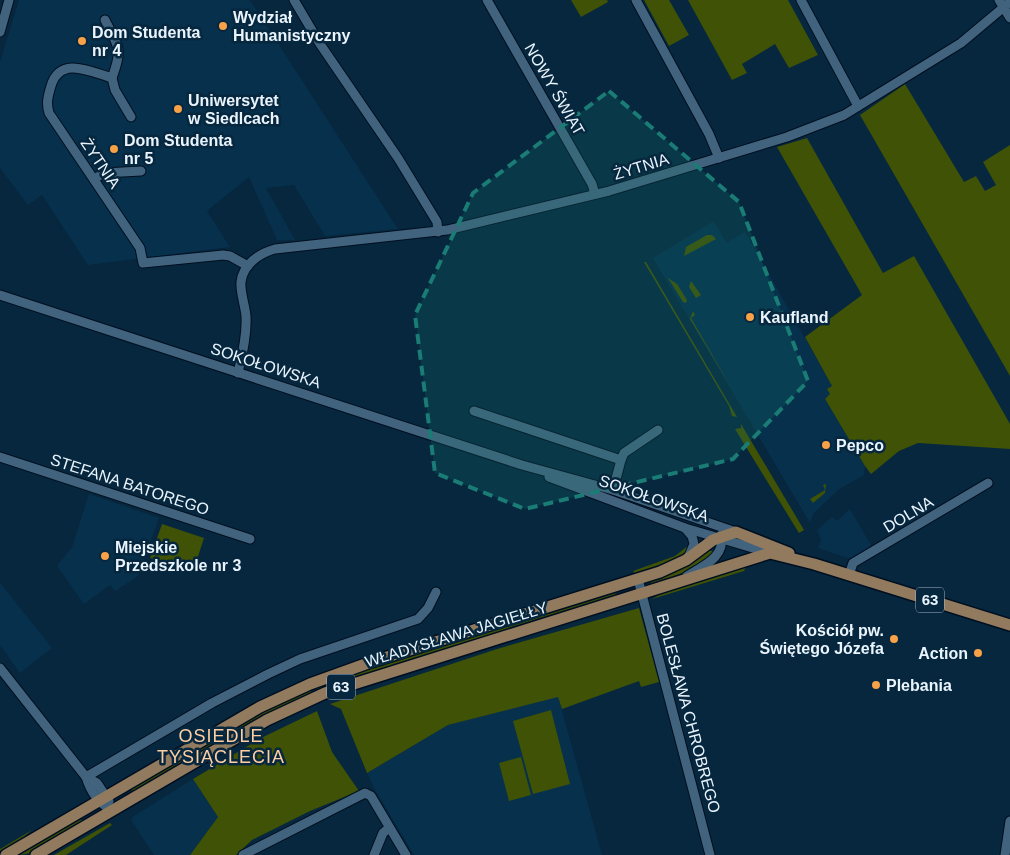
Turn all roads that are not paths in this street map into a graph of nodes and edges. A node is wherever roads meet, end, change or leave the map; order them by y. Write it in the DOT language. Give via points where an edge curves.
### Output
graph roads {
  1 [pos="9,0"];
  2 [pos="294,0"];
  3 [pos="487,0"];
  4 [pos="636,0"];
  5 [pos="801,0"];
  6 [pos="1004,3"];
  7 [pos="1010,18"];
  8 [pos="105,20"];
  9 [pos="0,32"];
  10 [pos="112,78"];
  11 [pos="858,106"];
  12 [pos="131,117"];
  13 [pos="719,158"];
  14 [pos="141,171"];
  15 [pos="94,179"];
  16 [pos="595,194"];
  17 [pos="438,232"];
  18 [pos="248,266"];
  19 [pos="0,295"];
  20 [pos="238,373"];
  21 [pos="474,411"];
  22 [pos="658,430"];
  23 [pos="0,456"];
  24 [pos="621,460"];
  25 [pos="522,465"];
  26 [pos="988,483"];
  27 [pos="613,490"];
  28 [pos="715,524"];
  29 [pos="685,528"];
  30 [pos="736,532"];
  31 [pos="722,537"];
  32 [pos="250,539"];
  33 [pos="770,553"];
  34 [pos="686,560"];
  35 [pos="806,562"];
  36 [pos="849,575"];
  37 [pos="638,579"];
  38 [pos="674,584"];
  39 [pos="436,592"];
  40 [pos="642,593"];
  41 [pos="1010,626"];
  42 [pos="0,668"];
  43 [pos="86,777"];
  44 [pos="103,800"];
  45 [pos="112,811"];
  46 [pos="1010,821"];
  47 [pos="389,828"];
  48 [pos="6,855"];
  49 [pos="36,855"];
  50 [pos="243,855"];
  51 [pos="374,855"];
  52 [pos="406,855"];
  53 [pos="710,855"];
  54 [pos="1005,855"];
  1 -- 9 [label="street"];
  2 -- 17 [label="street" via="398,158 437,222"];
  3 -- 16 [label="street, NOWY ŚWIAT"];
  4 -- 13 [label="street"];
  5 -- 11 [label="street"];
  6 -- 7 [label="street"];
  6 -- 11 [label="street, ŻYTNIA" via="961,43"];
  8 -- 10 [label="street" via="120,50"];
  10 -- 12 [label="street" via="115,90"];
  10 -- 15 [label="street, ŻYTNIA" via="68,67 54,77 47,98 49,113"];
  11 -- 13 [label="street, ŻYTNIA" via="824,124"];
  13 -- 16 [label="street, ŻYTNIA"];
  14 -- 15 [label="street" via="104,173"];
  15 -- 18 [label="street, ŻYTNIA" via="140,248 143,263 223,255"];
  16 -- 17 [label="street, ŻYTNIA"];
  17 -- 18 [label="street, ŻYTNIA" via="275,249 261,253"];
  18 -- 20 [label="street" via="241,281 246,317"];
  19 -- 20 [label="street, SOKOŁOWSKA"];
  20 -- 25 [label="street, SOKOŁOWSKA"];
  21 -- 24 [label="street"];
  22 -- 24 [label="street" via="624,453"];
  23 -- 32 [label="street, STEFANA BATOREGO"];
  24 -- 27 [label="street"];
  25 -- 27 [label="street, SOKOŁOWSKA"];
  25 -- 29 [label="street, SOKOŁOWSKA"];
  26 -- 36 [label="street, DOLNA" via="853,564"];
  27 -- 28 [label="street, SOKOŁOWSKA"];
  28 -- 30 [label="street, SOKOŁOWSKA"];
  28 -- 31 [label="street, SOKOŁOWSKA"];
  29 -- 31 [label="street, SOKOŁOWSKA"];
  29 -- 34 [label="street" via="694,544"];
  30 -- 31 [label="main road, WŁADYSŁAWA JAGIEŁŁY / 63"];
  30 -- 35 [label="main road, SOKOŁOWSKA / 63"];
  31 -- 33 [label="street, SOKOŁOWSKA"];
  31 -- 34 [label="main road, WŁADYSŁAWA JAGIEŁŁY / 63"];
  31 -- 38 [label="street" via="722,549 716,557"];
  33 -- 35 [label="main road, SOKOŁOWSKA / 63"];
  33 -- 38 [label="main road, WŁADYSŁAWA JAGIEŁŁY / 63"];
  34 -- 37 [label="main road, WŁADYSŁAWA JAGIEŁŁY / 63"];
  35 -- 36 [label="main road, SOKOŁOWSKA / 63"];
  36 -- 41 [label="main road, SOKOŁOWSKA / 63"];
  37 -- 40 [label="street, BOLESŁAWA CHROBREGO"];
  37 -- 44 [label="main road, WŁADYSŁAWA JAGIEŁŁY / 63" via="364,664 310,684 260,707"];
  38 -- 40 [label="main road, WŁADYSŁAWA JAGIEŁŁY / 63"];
  39 -- 43 [label="street" via="418,619 300,659 212,703"];
  40 -- 45 [label="main road, WŁADYSŁAWA JAGIEŁŁY / 63" via="321,695 260,724"];
  40 -- 53 [label="street, BOLESŁAWA CHROBREGO"];
  42 -- 43 [label="street"];
  43 -- 44 [label="street" via="97,783"];
  44 -- 45 [label="street"];
  44 -- 48 [label="main road, WŁADYSŁAWA JAGIEŁŁY / 63"];
  45 -- 49 [label="main road, WŁADYSŁAWA JAGIEŁŁY / 63"];
  46 -- 54 [label="street"];
  47 -- 50 [label="street" via="371,796 365,793"];
  47 -- 51 [label="street" via="383,833"];
  47 -- 52 [label="street"];
}
